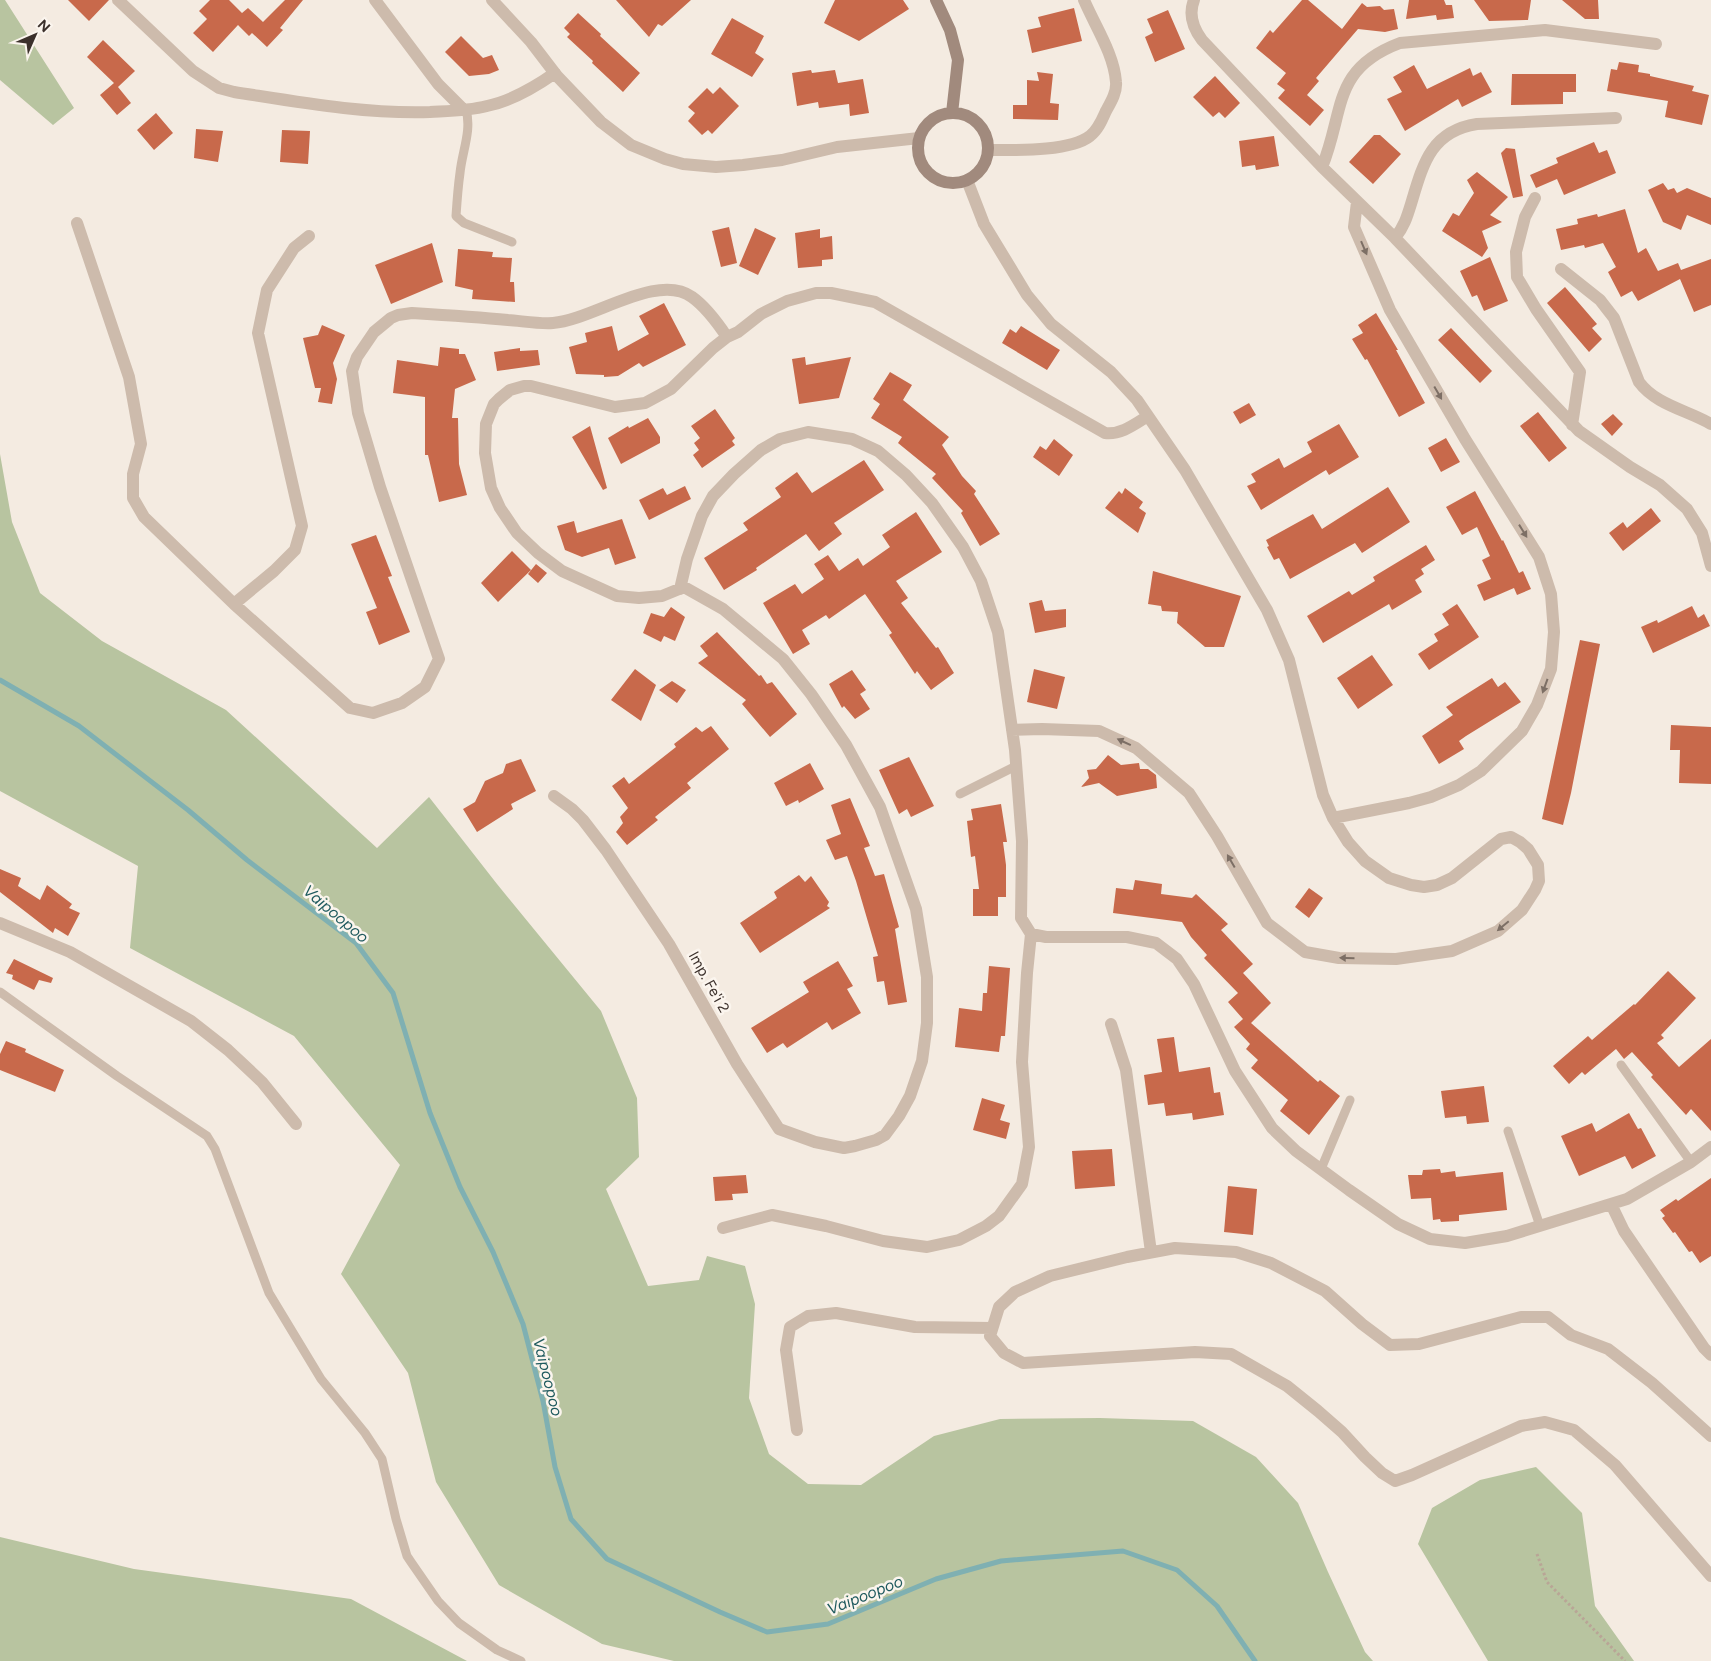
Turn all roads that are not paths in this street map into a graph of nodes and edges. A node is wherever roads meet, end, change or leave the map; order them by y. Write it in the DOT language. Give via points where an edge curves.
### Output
graph roads {
  1 [pos="118,0"];
  2 [pos="375,0"];
  3 [pos="492,0"];
  4 [pos="936,0"];
  5 [pos="1084,0"];
  6 [pos="1194,0"];
  7 [pos="1656,44"];
  8 [pos="555,74"];
  9 [pos="465,110"];
  10 [pos="952,113"];
  11 [pos="1616,118"];
  12 [pos="919,138"];
  13 [pos="988,150"];
  14 [pos="1322,167"];
  15 [pos="968,180"];
  16 [pos="1535,198"];
  17 [pos="1357,202"];
  18 [pos="77,223"];
  19 [pos="309,236"];
  20 [pos="1396,238"];
  21 [pos="512,242"];
  22 [pos="1561,269"];
  23 [pos="727,337"];
  24 [pos="1148,416"];
  25 [pos="1711,424"];
  26 [pos="1572,425"];
  27 [pos="1711,566"];
  28 [pos="680,589"];
  29 [pos="234,604"];
  30 [pos="1012,730"];
  31 [pos="1016,766"];
  32 [pos="960,794"];
  33 [pos="554,796"];
  34 [pos="1333,818"];
  35 [pos="0,923"];
  36 [pos="1031,934"];
  37 [pos="0,992"];
  38 [pos="1112,1024"];
  39 [pos="1621,1065"];
  40 [pos="1350,1100"];
  41 [pos="296,1124"];
  42 [pos="1508,1131"];
  43 [pos="1711,1147"];
  44 [pos="1691,1162"];
  45 [pos="1321,1169"];
  46 [pos="1611,1204"];
  47 [pos="1540,1226"];
  48 [pos="723,1228"];
  49 [pos="1151,1252"];
  50 [pos="992,1328"];
  51 [pos="1711,1355"];
  52 [pos="797,1430"];
  53 [pos="1711,1436"];
  54 [pos="1711,1576"];
  55 [pos="521,1661"];
  1 -- 9 [label="street" via="193,71 219,88 333,107 410,113"];
  2 -- 9 [label="street" via="438,84"];
  3 -- 8 [label="street"];
  4 -- 10 [label="main road" via="950,30 958,60"];
  5 -- 13 [label="street" via="1111,59 1116,81 1114,94 1098,127 1088,138 1069,146"];
  6 -- 14 [label="street" via="1190,15 1202,40"];
  7 -- 14 [label="street" via="1545,30 1400,43 1372,57 1346,86"];
  8 -- 9 [label="street" via="539,85 493,105"];
  8 -- 12 [label="street" via="601,122 631,145 683,164 743,165 837,147"];
  9 -- 21 [label="lane" via="468,132 456,216 464,223"];
  10 -- 12 [label="main road" via="935,118"];
  10 -- 13 [label="main road" via="973,120 981,128"];
  11 -- 20 [label="street" via="1477,124 1456,129 1443,137 1425,162 1404,228"];
  12 -- 15 [label="main road" via="922,164 933,177 950,183"];
  13 -- 15 [label="main road" via="982,168"];
  14 -- 17 [label="street"];
  15 -- 24 [label="street" via="984,224 1027,295 1045,318 1124,385"];
  16 -- 26 [label="street" via="1525,217 1516,252 1517,277 1580,372"];
  17 -- 20 [label="street"];
  17 -- 34 [label="street, one-way" via="1354,227 1390,310 1539,557 1551,594 1554,632 1551,669 1537,705 1522,731 1481,771 1459,785 1409,803"];
  18 -- 29 [label="street" via="129,378 141,444 133,474 133,498 144,517"];
  19 -- 29 [label="street" via="294,248 267,290 258,333 302,526 295,550"];
  20 -- 26 [label="street"];
  22 -- 25 [label="street" via="1600,300 1614,318 1643,388 1655,398"];
  23 -- 24 [label="street" via="787,301 816,293 839,293 875,302 1105,432 1126,430"];
  23 -- 28 [label="street" via="671,389 645,403 615,407 524,386 510,390 494,404 486,424 484,446 491,488 500,508 518,533 538,553 569,575 617,596 662,596"];
  23 -- 29 [label="street" via="715,319 691,296 664,290 649,291 591,314 554,323 412,313 391,318 365,344 352,371 358,413 380,487 439,659 425,687 402,703 373,713 350,708"];
  24 -- 34 [label="street" via="1185,470 1267,610 1289,660 1323,795"];
  26 -- 27 [label="street" via="1660,485 1687,509 1702,533"];
  28 -- 30 [label="street" via="705,509 713,496 761,450 780,438 808,432 859,441 878,451 906,475 932,503 963,547 981,581 998,632"];
  28 -- 33 [label="street, Imp. Fe'i 2" via="684,588 716,605 783,659 846,745 880,807 916,909 927,977 927,1023 922,1061 910,1096 886,1134 876,1140 844,1148 779,1129 737,1064 670,944 583,820"];
  30 -- 31 [label="street"];
  34 -- 30 [label="street, one-way" via="1365,861 1389,878 1411,885 1437,885 1452,878 1501,839 1511,837 1528,849 1538,865 1539,881 1522,910 1498,931 1452,952 1396,959 1339,958 1305,952 1267,923 1189,793 1136,748 1099,731"];
  31 -- 32 [label="lane"];
  31 -- 36 [label="street" via="1022,841 1021,918"];
  35 -- 41 [label="street" via="70,952 191,1021 262,1082"];
  36 -- 45 [label="street" via="1046,937 1127,937 1156,943 1177,959 1194,984 1234,1071 1272,1128"];
  36 -- 48 [label="street" via="1022,1062 1029,1147 1022,1184 999,1216 959,1240 927,1247 883,1241 772,1215"];
  37 -- 55 [label="lane" via="207,1136 215,1149 269,1293 321,1379 382,1459 407,1556 438,1601 458,1623 497,1650"];
  38 -- 49 [label="street" via="1126,1070"];
  39 -- 44 [label="lane"];
  40 -- 45 [label="lane"];
  42 -- 47 [label="lane"];
  43 -- 44 [label="street"];
  44 -- 46 [label="street" via="1644,1190"];
  45 -- 47 [label="street" via="1398,1224 1430,1239 1465,1243"];
  46 -- 47 [label="street"];
  46 -- 51 [label="street" via="1624,1231"];
  49 -- 50 [label="street" via="1050,1276 1015,1292 999,1307"];
  49 -- 53 [label="street" via="1175,1248 1236,1252 1271,1263 1325,1291 1390,1345 1419,1344 1521,1317 1548,1317 1571,1335 1608,1349"];
  50 -- 52 [label="street" via="915,1328 836,1314 808,1316 790,1327 786,1350"];
  50 -- 54 [label="street" via="990,1336 1004,1353 1023,1363 1195,1352 1231,1354 1310,1404 1382,1473 1395,1481 1521,1426 1545,1422 1574,1430 1615,1465"];
}
